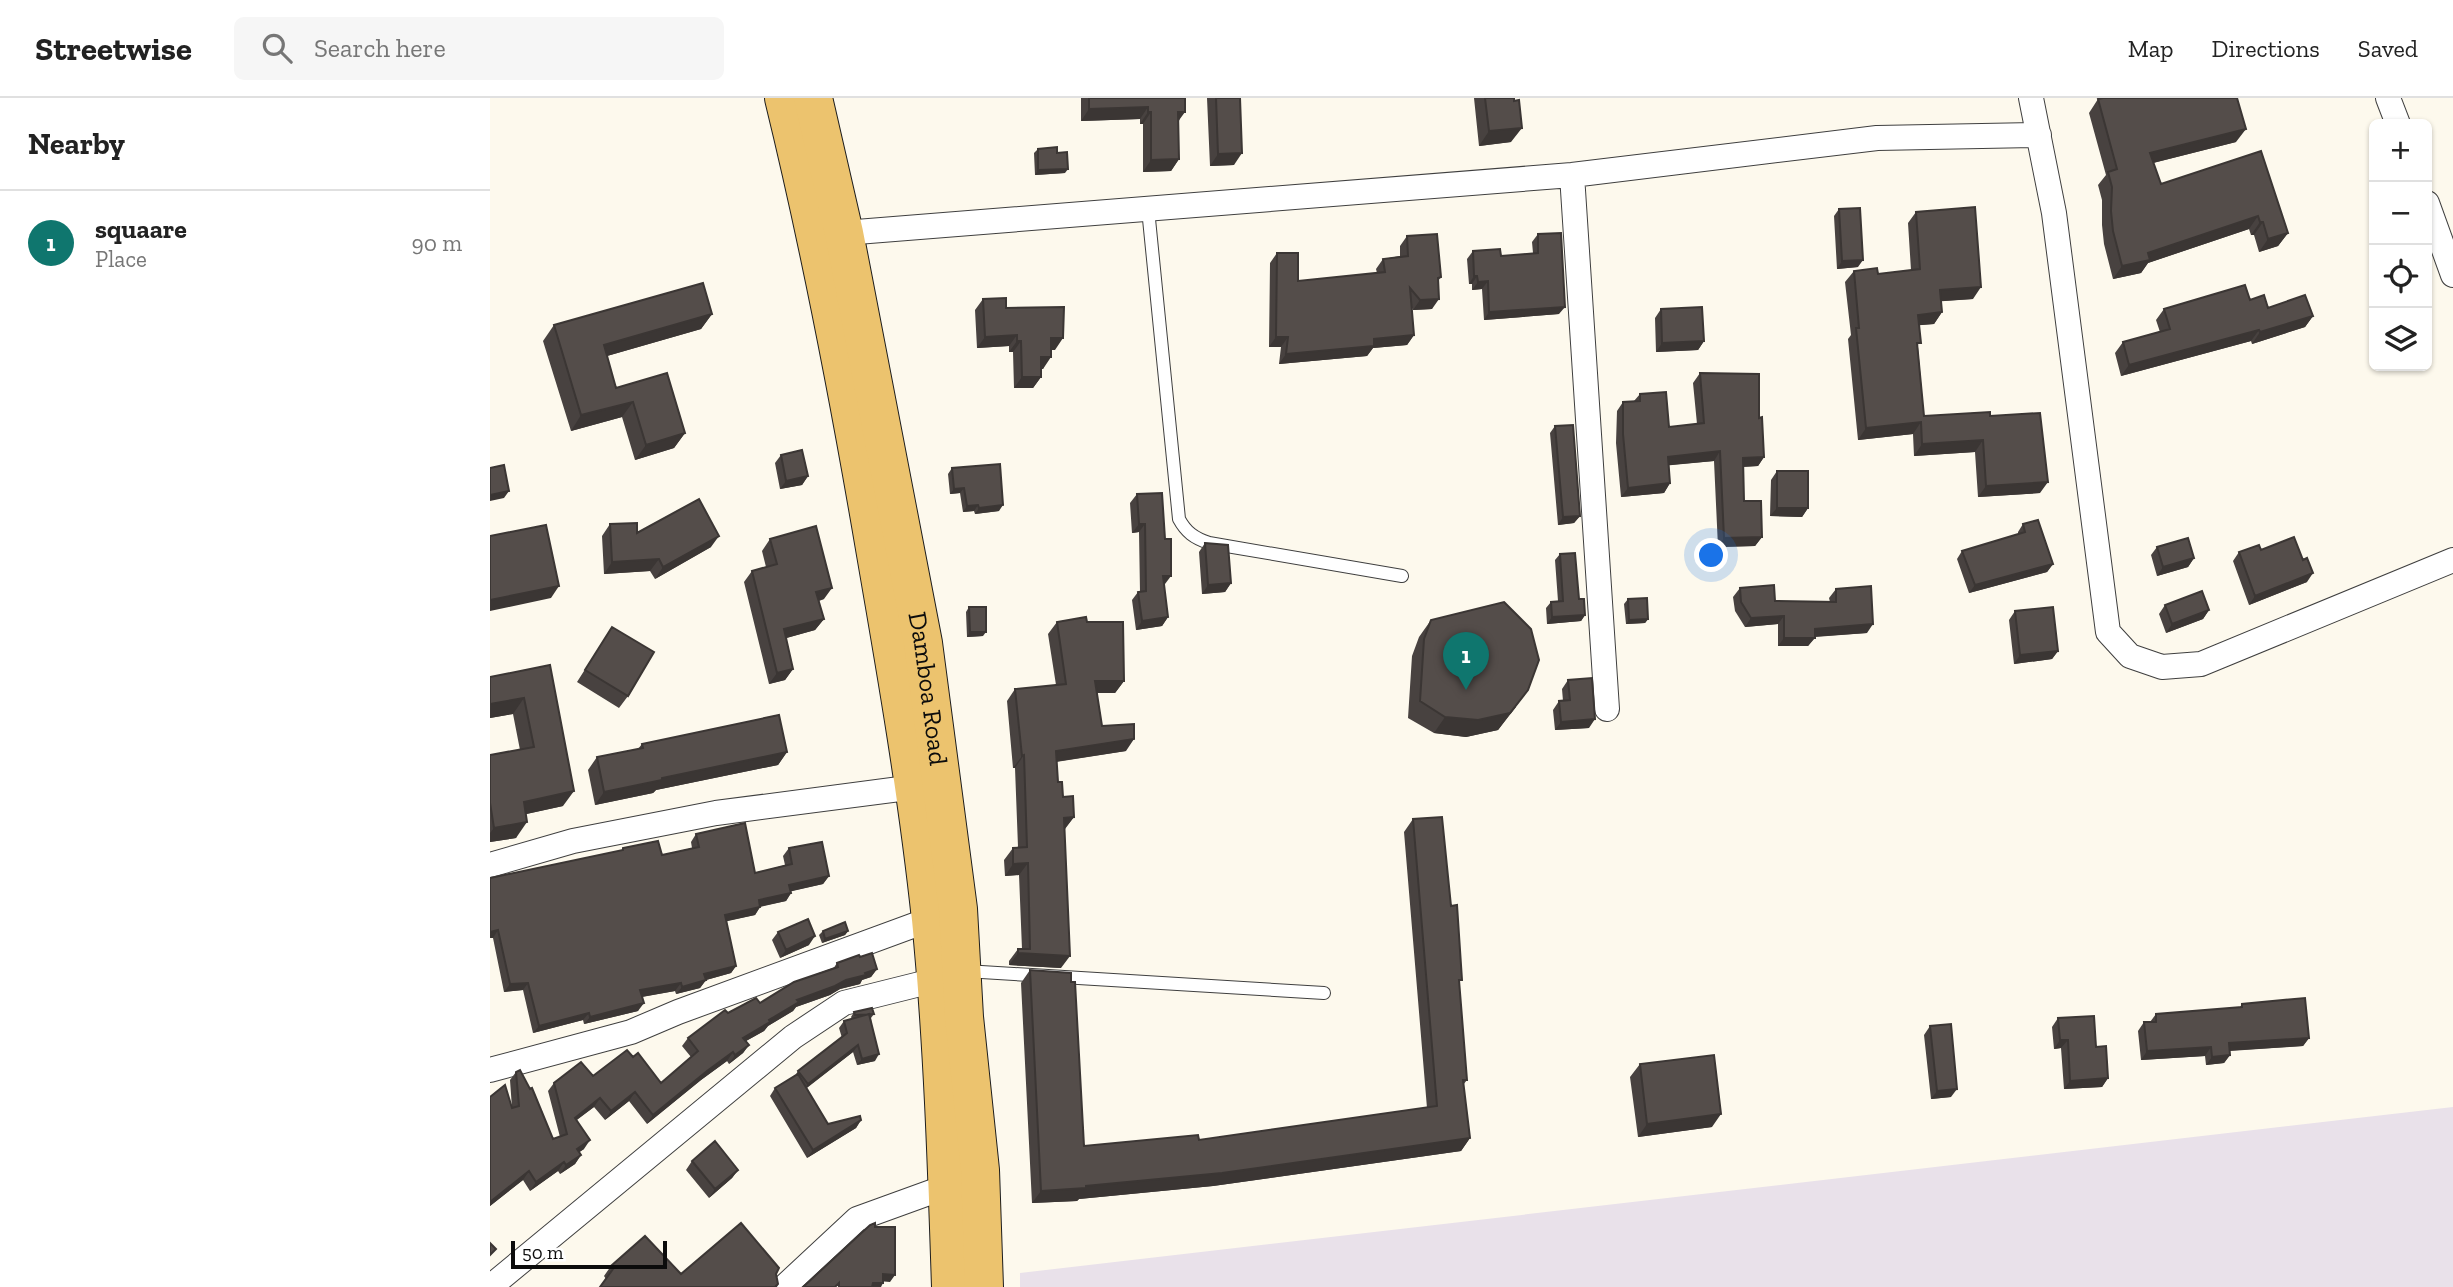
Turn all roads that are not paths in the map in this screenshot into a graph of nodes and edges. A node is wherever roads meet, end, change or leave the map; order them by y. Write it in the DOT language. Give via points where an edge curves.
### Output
graph roads {
  1 [pos="784,98"];
  2 [pos="813,98"];
  3 [pos="2031,98"];
  4 [pos="2388,98"];
  5 [pos="2396,119"];
  6 [pos="2039,135"];
  7 [pos="1572,175"];
  8 [pos="1148,209"];
  9 [pos="2432,217"];
  10 [pos="844,233"];
  11 [pos="2453,275"];
  12 [pos="2453,560"];
  13 [pos="1402,576"];
  14 [pos="1607,709"];
  15 [pos="915,787"];
  16 [pos="490,865"];
  17 [pos="931,919"];
  18 [pos="949,975"];
  19 [pos="1324,993"];
  20 [pos="490,1070"];
  21 [pos="948,1186"];
  22 [pos="490,1287"];
  23 [pos="784,1287"];
  24 [pos="951,1287"];
  25 [pos="984,1287"];
  1 -- 15 [label="main road, Damboa Road" via="849,394"];
  2 -- 10 [label="main road, Damboa Road"];
  3 -- 6 [label="street"];
  4 -- 5 [label="street"];
  6 -- 7 [label="street" via="1877,138"];
  6 -- 12 [label="street" via="2054,213 2108,632 2130,656 2162,667 2201,664"];
  7 -- 8 [label="street"];
  7 -- 14 [label="street"];
  8 -- 10 [label="street"];
  8 -- 13 [label="lane" via="1179,519 1184,528 1209,543"];
  9 -- 11 [label="street"];
  10 -- 18 [label="main road, Damboa Road" via="923,643 958,909"];
  15 -- 16 [label="street" via="716,813 573,841"];
  15 -- 17 [label="main road, Damboa Road"];
  17 -- 18 [label="main road, Damboa Road"];
  17 -- 20 [label="street" via="631,1032"];
  18 -- 19 [label="lane"];
  18 -- 21 [label="main road, Damboa Road"];
  18 -- 22 [label="street" via="844,1003 793,1037"];
  18 -- 25 [label="main road, Damboa Road" via="964,1017 980,1170"];
  21 -- 23 [label="street" via="858,1219"];
  21 -- 24 [label="main road, Damboa Road"];
}
